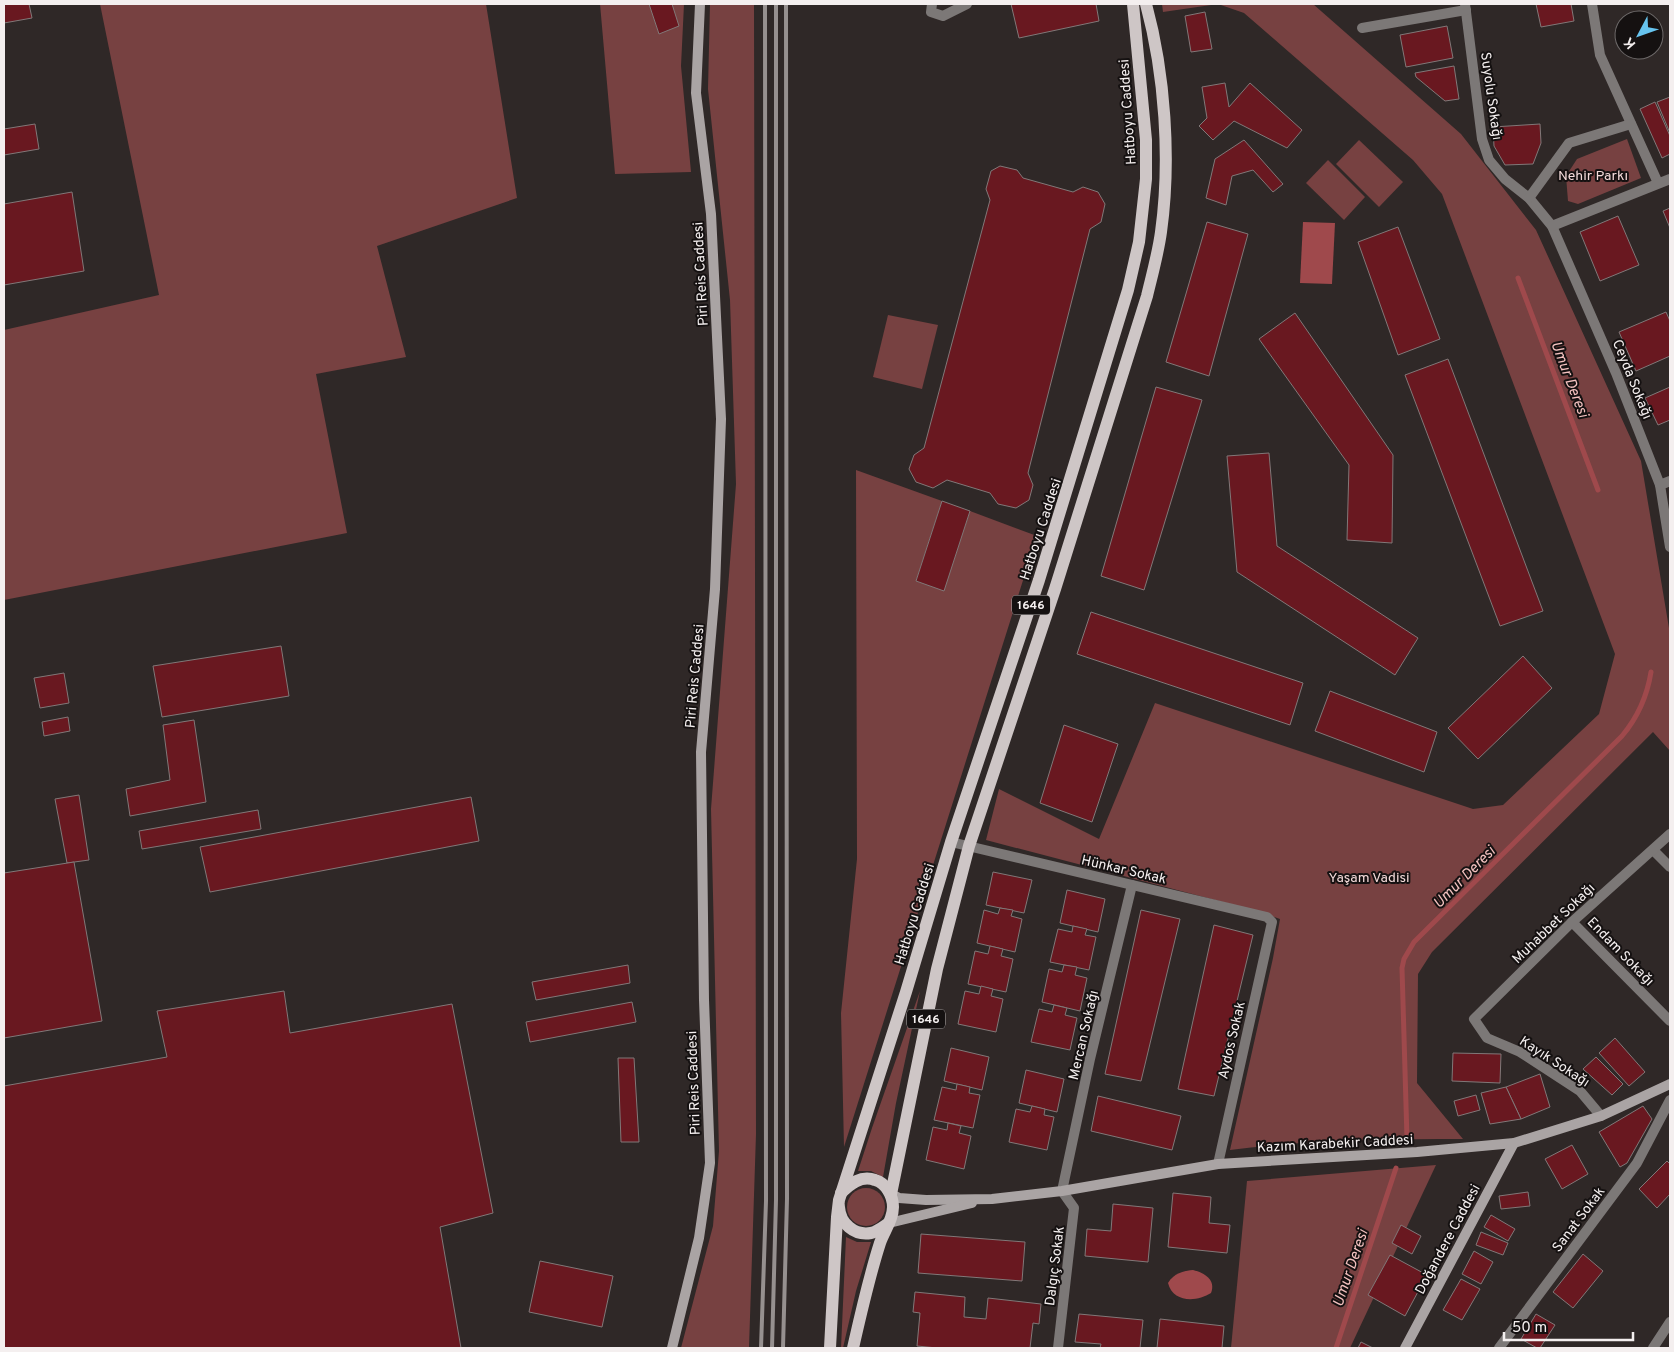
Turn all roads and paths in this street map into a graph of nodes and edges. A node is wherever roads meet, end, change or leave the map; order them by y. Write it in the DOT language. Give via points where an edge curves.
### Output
graph roads {
  1 [pos="700,4"];
  2 [pos="932,4"];
  3 [pos="967,4"];
  4 [pos="1133,4"];
  5 [pos="1146,4"];
  6 [pos="1592,4"];
  7 [pos="1465,7"];
  8 [pos="1362,28"];
  9 [pos="1631,124"];
  10 [pos="1670,179"];
  11 [pos="1658,184"];
  12 [pos="1529,198"];
  13 [pos="1552,226"];
  14 [pos="1665,483"];
  15 [pos="1670,547"];
  16 [pos="1670,834"];
  17 [pos="951,842"];
  18 [pos="969,846"];
  19 [pos="1653,850"];
  20 [pos="1670,867"];
  21 [pos="1132,885"];
  22 [pos="1272,922"];
  23 [pos="1572,922"];
  24 [pos="1670,1021"];
  25 [pos="1487,1038"];
  26 [pos="1670,1084"];
  27 [pos="1670,1100"];
  28 [pos="1601,1116"];
  29 [pos="1514,1144"];
  30 [pos="1218,1164"];
  31 [pos="1062,1191"];
  32 [pos="890,1194"];
  33 [pos="840,1197"];
  34 [pos="992,1199"];
  35 [pos="889,1223"];
  36 [pos="1670,1322"];
  37 [pos="672,1348"];
  38 [pos="830,1348"];
  39 [pos="853,1348"];
  40 [pos="1058,1348"];
  41 [pos="1405,1348"];
  42 [pos="1499,1348"];
  43 [pos="1653,1348"];
  1 -- 37 [label="street, Piri Reis Caddesi" via="696,93 711,214 721,419 715,589 701,752 710,1163 699,1238"];
  2 -- 3 [label="street" via="931,12 943,16"];
  4 -- 17 [label="main road, Hatboyu Caddesi / 1646" via="1146,140 1146,179 1139,242 1128,290 1040,580"];
  5 -- 18 [label="main road, 1646" via="1157,50 1165,135 1164,195 1155,265 1055,589"];
  6 -- 9 [label="street" via="1600,55"];
  7 -- 8 [label="street"];
  7 -- 12 [label="street, Suyolu Sokağı" via="1482,139 1489,160 1505,179"];
  9 -- 11 [label="street"];
  9 -- 12 [label="street" via="1569,143"];
  10 -- 11 [label="street"];
  11 -- 13 [label="street"];
  12 -- 13 [label="street, Suyolu Sokağı"];
  13 -- 14 [label="street, Ceyda Sokağı"];
  14 -- 15 [label="street, Ceyda Sokağı"];
  16 -- 19 [label="street, Muhabbet Sokağı"];
  17 -- 18 [label="street, Hünkar Sokak"];
  17 -- 33 [label="main road, Hatboyu Caddesi / 1646"];
  18 -- 21 [label="street, Hünkar Sokak"];
  18 -- 32 [label="main road, 1646" via="937,969"];
  19 -- 20 [label="street"];
  19 -- 23 [label="street, Muhabbet Sokağı"];
  21 -- 22 [label="street, Hünkar Sokak" via="1267,917"];
  21 -- 31 [label="street, Mercan Sokağı"];
  22 -- 30 [label="street, Aydos Sokak"];
  23 -- 24 [label="street, Endam Sokağı"];
  23 -- 25 [label="street, Muhabbet Sokağı" via="1474,1019"];
  25 -- 28 [label="street, Kayık Sokağı" via="1520,1052 1580,1090"];
  26 -- 28 [label="street, Kazım Karabekir Caddesi"];
  27 -- 42 [label="street, Sanat Sokak" via="1637,1163"];
  28 -- 29 [label="street, Kazım Karabekir Caddesi"];
  29 -- 30 [label="street, Kazım Karabekir Caddesi"];
  29 -- 41 [label="street, Doğandere Caddesi"];
  30 -- 31 [label="street, Kazım Karabekir Caddesi"];
  31 -- 34 [label="street, Kazım Karabekir Caddesi"];
  31 -- 40 [label="street, Dalgıç Sokak" via="1074,1208"];
  32 -- 33 [label="main road" via="882,1183 867,1178 854,1182"];
  32 -- 34 [label="street" via="926,1200"];
  32 -- 35 [label="main road" via="893,1210"];
  33 -- 35 [label="main road" via="840,1217 857,1232 869,1234"];
  33 -- 38 [label="main road, Hatboyu Caddesi" via="836,1217"];
  34 -- 35 [label="street"];
  35 -- 39 [label="main road" via="880,1243"];
  36 -- 43 [label="street"];
}
